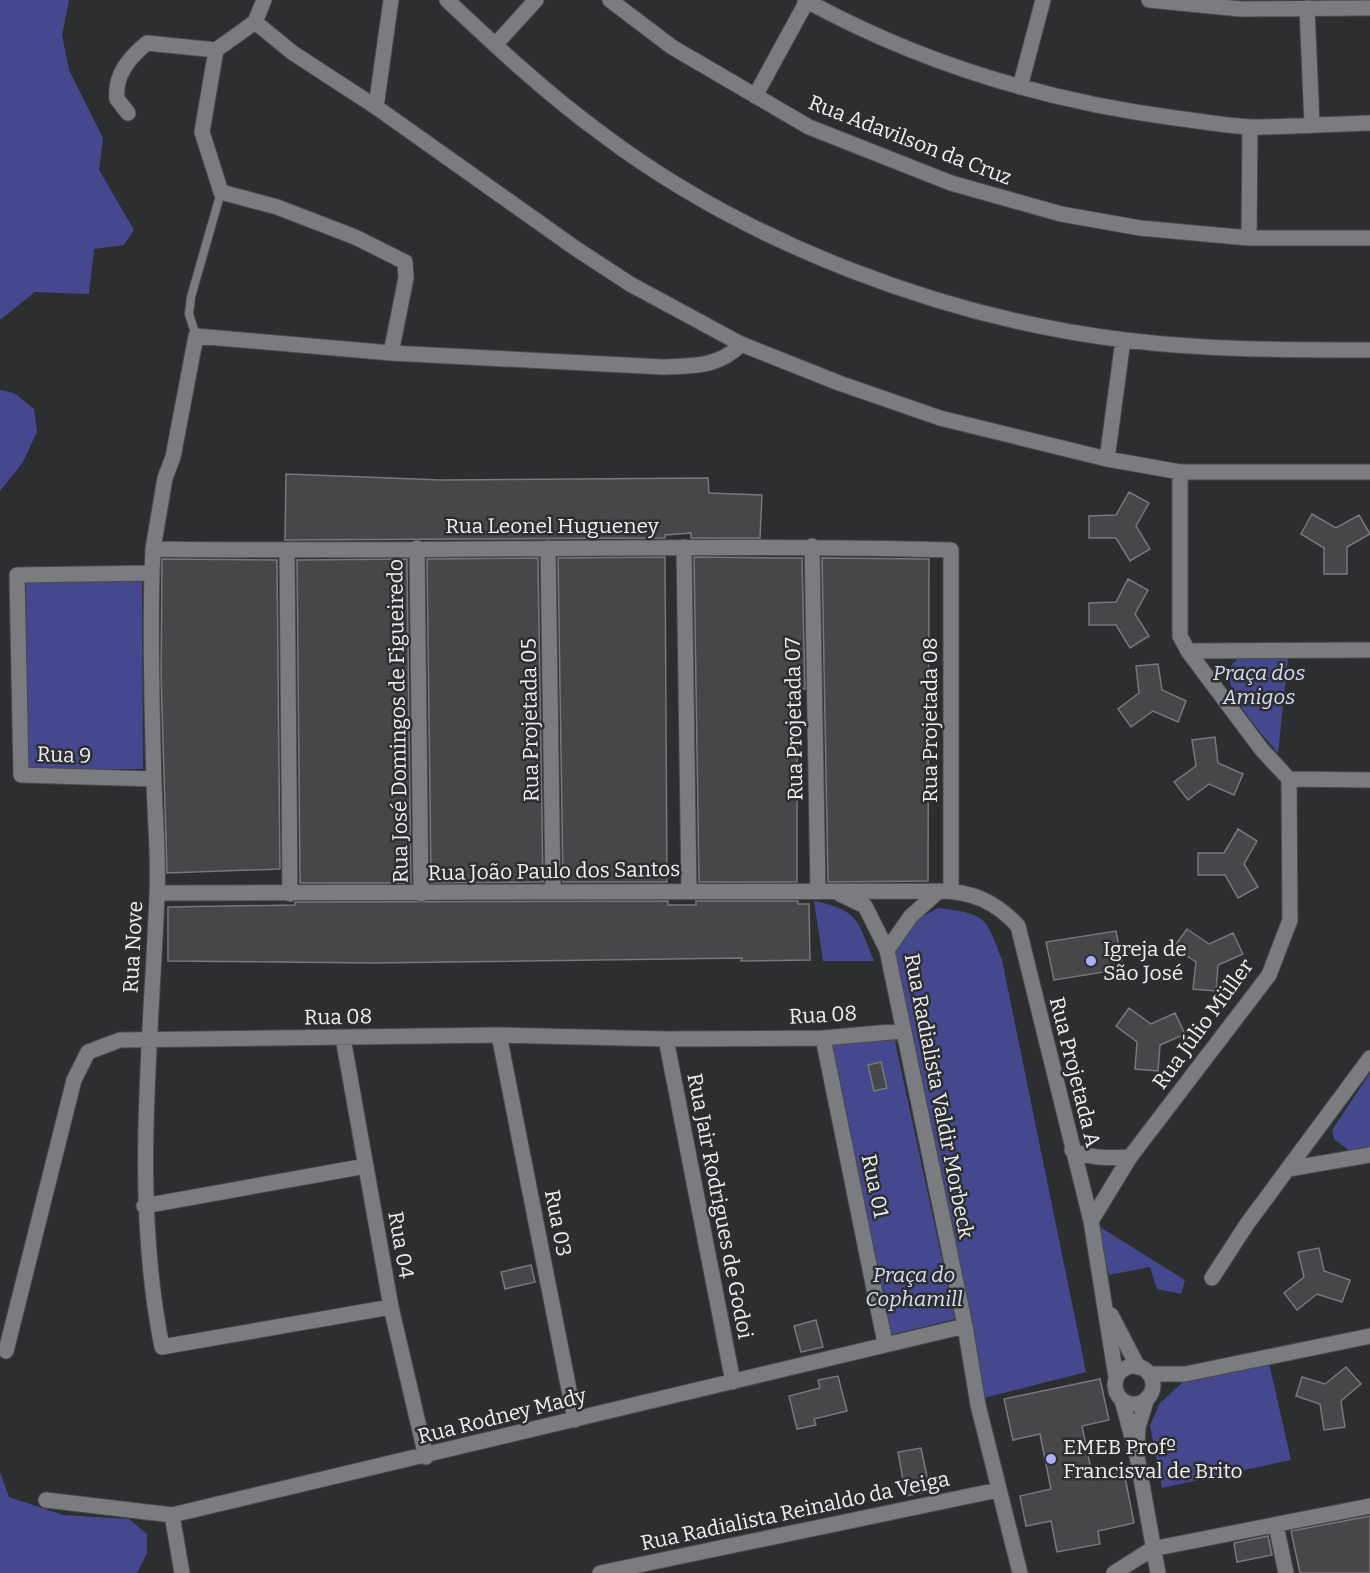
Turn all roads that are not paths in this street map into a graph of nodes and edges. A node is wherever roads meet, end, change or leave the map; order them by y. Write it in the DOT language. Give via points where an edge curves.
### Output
graph roads {
  1 [pos="264,0"];
  2 [pos="391,0"];
  3 [pos="447,0"];
  4 [pos="536,0"];
  5 [pos="610,0"];
  6 [pos="806,0"];
  7 [pos="1043,0"];
  8 [pos="1149,0"];
  9 [pos="1370,8"];
  10 [pos="1307,9"];
  11 [pos="255,22"];
  12 [pos="495,45"];
  13 [pos="216,50"];
  14 [pos="1020,87"];
  15 [pos="755,96"];
  16 [pos="376,107"];
  17 [pos="128,112"];
  18 [pos="1370,123"];
  19 [pos="1312,124"];
  20 [pos="1251,127"];
  21 [pos="221,192"];
  22 [pos="1249,238"];
  23 [pos="1370,238"];
  24 [pos="196,336"];
  25 [pos="1123,340"];
  26 [pos="741,344"];
  27 [pos="1370,350"];
  28 [pos="391,353"];
  29 [pos="1107,459"];
  30 [pos="1180,472"];
  31 [pos="1370,472"];
  32 [pos="812,546"];
  33 [pos="684,547"];
  34 [pos="417,548"];
  35 [pos="549,548"];
  36 [pos="153,549"];
  37 [pos="951,550"];
  38 [pos="287,551"];
  39 [pos="152,573"];
  40 [pos="1370,650"];
  41 [pos="1188,651"];
  42 [pos="154,779"];
  43 [pos="1289,779"];
  44 [pos="1370,780"];
  45 [pos="689,891"];
  46 [pos="825,891"];
  47 [pos="945,891"];
  48 [pos="552,892"];
  49 [pos="158,893"];
  50 [pos="290,894"];
  51 [pos="421,894"];
  52 [pos="886,950"];
  53 [pos="902,1031"];
  54 [pos="499,1035"];
  55 [pos="343,1038"];
  56 [pos="823,1038"];
  57 [pos="666,1039"];
  58 [pos="148,1040"];
  59 [pos="1370,1058"];
  60 [pos="1072,1150"];
  61 [pos="1370,1155"];
  62 [pos="1130,1157"];
  63 [pos="366,1166"];
  64 [pos="1288,1169"];
  65 [pos="144,1206"];
  66 [pos="1091,1221"];
  67 [pos="1212,1278"];
  68 [pos="1106,1304"];
  69 [pos="391,1307"];
  70 [pos="965,1326"];
  71 [pos="1370,1336"];
  72 [pos="885,1343"];
  73 [pos="6,1351"];
  74 [pos="1143,1370"];
  75 [pos="1185,1374"];
  76 [pos="1116,1377"];
  77 [pos="733,1382"];
  78 [pos="1150,1394"];
  79 [pos="1122,1400"];
  80 [pos="575,1420"];
  81 [pos="1137,1456"];
  82 [pos="426,1457"];
  83 [pos="998,1490"];
  84 [pos="46,1500"];
  85 [pos="1370,1506"];
  86 [pos="171,1515"];
  87 [pos="1276,1525"];
  88 [pos="1152,1549"];
  89 [pos="182,1573"];
  90 [pos="600,1573"];
  91 [pos="1020,1573"];
  92 [pos="1114,1573"];
  93 [pos="1158,1573"];
  94 [pos="1286,1573"];
  1 -- 11 [label="street"];
  2 -- 16 [label="street"];
  3 -- 12 [label="street"];
  4 -- 12 [label="street"];
  5 -- 15 [label="street, Rua Adavilson da Cruz" via="672,46"];
  6 -- 14 [label="street" via="898,45"];
  6 -- 15 [label="street"];
  7 -- 14 [label="street"];
  8 -- 10 [label="street" via="1241,9"];
  9 -- 10 [label="street"];
  10 -- 19 [label="street"];
  11 -- 13 [label="street"];
  11 -- 16 [label="street" via="293,53"];
  12 -- 25 [label="street" via="603,135 674,182 742,220 819,256 956,306 1034,325"];
  13 -- 17 [label="street" via="147,43 119,76 117,99"];
  13 -- 21 [label="street" via="202,132"];
  14 -- 20 [label="street" via="1127,111"];
  15 -- 22 [label="street, Rua Adavilson da Cruz" via="809,127 951,183 1006,200 1140,228"];
  16 -- 26 [label="street" via="630,284"];
  18 -- 19 [label="street"];
  19 -- 20 [label="street"];
  20 -- 22 [label="street"];
  21 -- 24 [label="lane" via="191,297 189,314"];
  21 -- 28 [label="street" via="278,207 387,250 405,262 406,278"];
  22 -- 23 [label="street, Rua Adavilson da Cruz"];
  24 -- 28 [label="street"];
  24 -- 36 [label="street, Rua Nove"];
  25 -- 27 [label="street" via="1264,352"];
  25 -- 29 [label="street"];
  26 -- 28 [label="street" via="721,360 663,367"];
  26 -- 29 [label="street" via="940,418"];
  29 -- 30 [label="street"];
  30 -- 31 [label="street"];
  30 -- 41 [label="street" via="1180,636"];
  32 -- 33 [label="street, Rua Leonel Hugueney"];
  32 -- 37 [label="street, Rua Leonel Hugueney"];
  32 -- 46 [label="street, Rua Projetada 07"];
  33 -- 35 [label="street, Rua Leonel Hugueney"];
  33 -- 45 [label="street"];
  34 -- 35 [label="street, Rua Leonel Hugueney"];
  34 -- 38 [label="street, Rua Leonel Hugueney"];
  34 -- 51 [label="street, Rua José Domingos de Figueiredo"];
  35 -- 48 [label="street, Rua Projetada 05"];
  36 -- 38 [label="street, Rua Leonel Hugueney"];
  36 -- 39 [label="street, Rua Nove"];
  37 -- 47 [label="street, Rua Projetada 08"];
  38 -- 50 [label="street"];
  39 -- 42 [label="street, Rua Nove"];
  39 -- 42 [label="street, Rua 9" via="17,575 21,775"];
  40 -- 41 [label="street"];
  41 -- 43 [label="street" via="1262,750"];
  42 -- 49 [label="street, Rua Nove"];
  43 -- 44 [label="street"];
  43 -- 62 [label="street, Rua Júlio Müller" via="1290,920 1269,975"];
  45 -- 46 [label="street, Rua João Paulo dos Santos"];
  45 -- 48 [label="street, Rua João Paulo dos Santos"];
  46 -- 47 [label="street, Rua João Paulo dos Santos"];
  46 -- 52 [label="street" via="865,906"];
  47 -- 52 [label="street, Rua Radialista Valdir Morbeck" via="911,916"];
  47 -- 60 [label="street, Rua Projetada A" via="990,901 1018,926"];
  48 -- 51 [label="street, Rua João Paulo dos Santos"];
  49 -- 50 [label="street, Rua João Paulo dos Santos"];
  49 -- 58 [label="street, Rua Nove"];
  50 -- 51 [label="street, Rua João Paulo dos Santos"];
  52 -- 53 [label="street, Rua Radialista Valdir Morbeck"];
  53 -- 56 [label="street, Rua 08"];
  53 -- 70 [label="street, Rua Radialista Valdir Morbeck"];
  54 -- 55 [label="street, Rua 08"];
  54 -- 57 [label="street, Rua 08"];
  54 -- 80 [label="street, Rua 03"];
  55 -- 58 [label="street, Rua 08"];
  55 -- 63 [label="street, Rua 04"];
  56 -- 57 [label="street, Rua 08"];
  56 -- 72 [label="street, Rua 01"];
  57 -- 77 [label="street, Rua Jair Rodrigues de Godoi"];
  58 -- 65 [label="street, Rua Nove"];
  58 -- 73 [label="street, Rua 08" via="120,1040 88,1052 74,1080"];
  59 -- 64 [label="street"];
  60 -- 62 [label="street" via="1101,1158"];
  60 -- 66 [label="street, Rua Projetada A"];
  61 -- 64 [label="street"];
  62 -- 66 [label="street, Rua Júlio Müller"];
  63 -- 65 [label="street"];
  63 -- 69 [label="street, Rua 04"];
  64 -- 67 [label="street"];
  65 -- 69 [label="street, Rua Nove" via="162,1347"];
  66 -- 68 [label="street, Rua Projetada A"];
  68 -- 74 [label="street, Rua Projetada A"];
  68 -- 76 [label="street, Rua Projetada A"];
  69 -- 82 [label="street, Rua 04"];
  70 -- 72 [label="street, Rua Rodney Mady"];
  70 -- 83 [label="street, Rua Radialista Valdir Morbeck" via="978,1406"];
  71 -- 75 [label="street"];
  72 -- 77 [label="street, Rua Rodney Mady"];
  74 -- 75 [label="street"];
  74 -- 76 [label="street" via="1126,1368"];
  74 -- 78 [label="street"];
  75 -- 78 [label="street"];
  76 -- 79 [label="street" via="1115,1388"];
  77 -- 80 [label="street, Rua Rodney Mady"];
  78 -- 79 [label="street" via="1138,1403"];
  78 -- 81 [label="street" via="1138,1427"];
  79 -- 81 [label="street"];
  80 -- 82 [label="street, Rua Rodney Mady"];
  81 -- 88 [label="street"];
  82 -- 86 [label="street, Rua Rodney Mady"];
  83 -- 90 [label="street, Rua Radialista Reinaldo da Veiga"];
  83 -- 91 [label="street, Rua Radialista Valdir Morbeck"];
  84 -- 86 [label="street, Rua Rodney Mady"];
  85 -- 87 [label="street"];
  86 -- 89 [label="street"];
  87 -- 88 [label="street"];
  87 -- 94 [label="street"];
  88 -- 92 [label="street"];
  88 -- 93 [label="street"];
}
